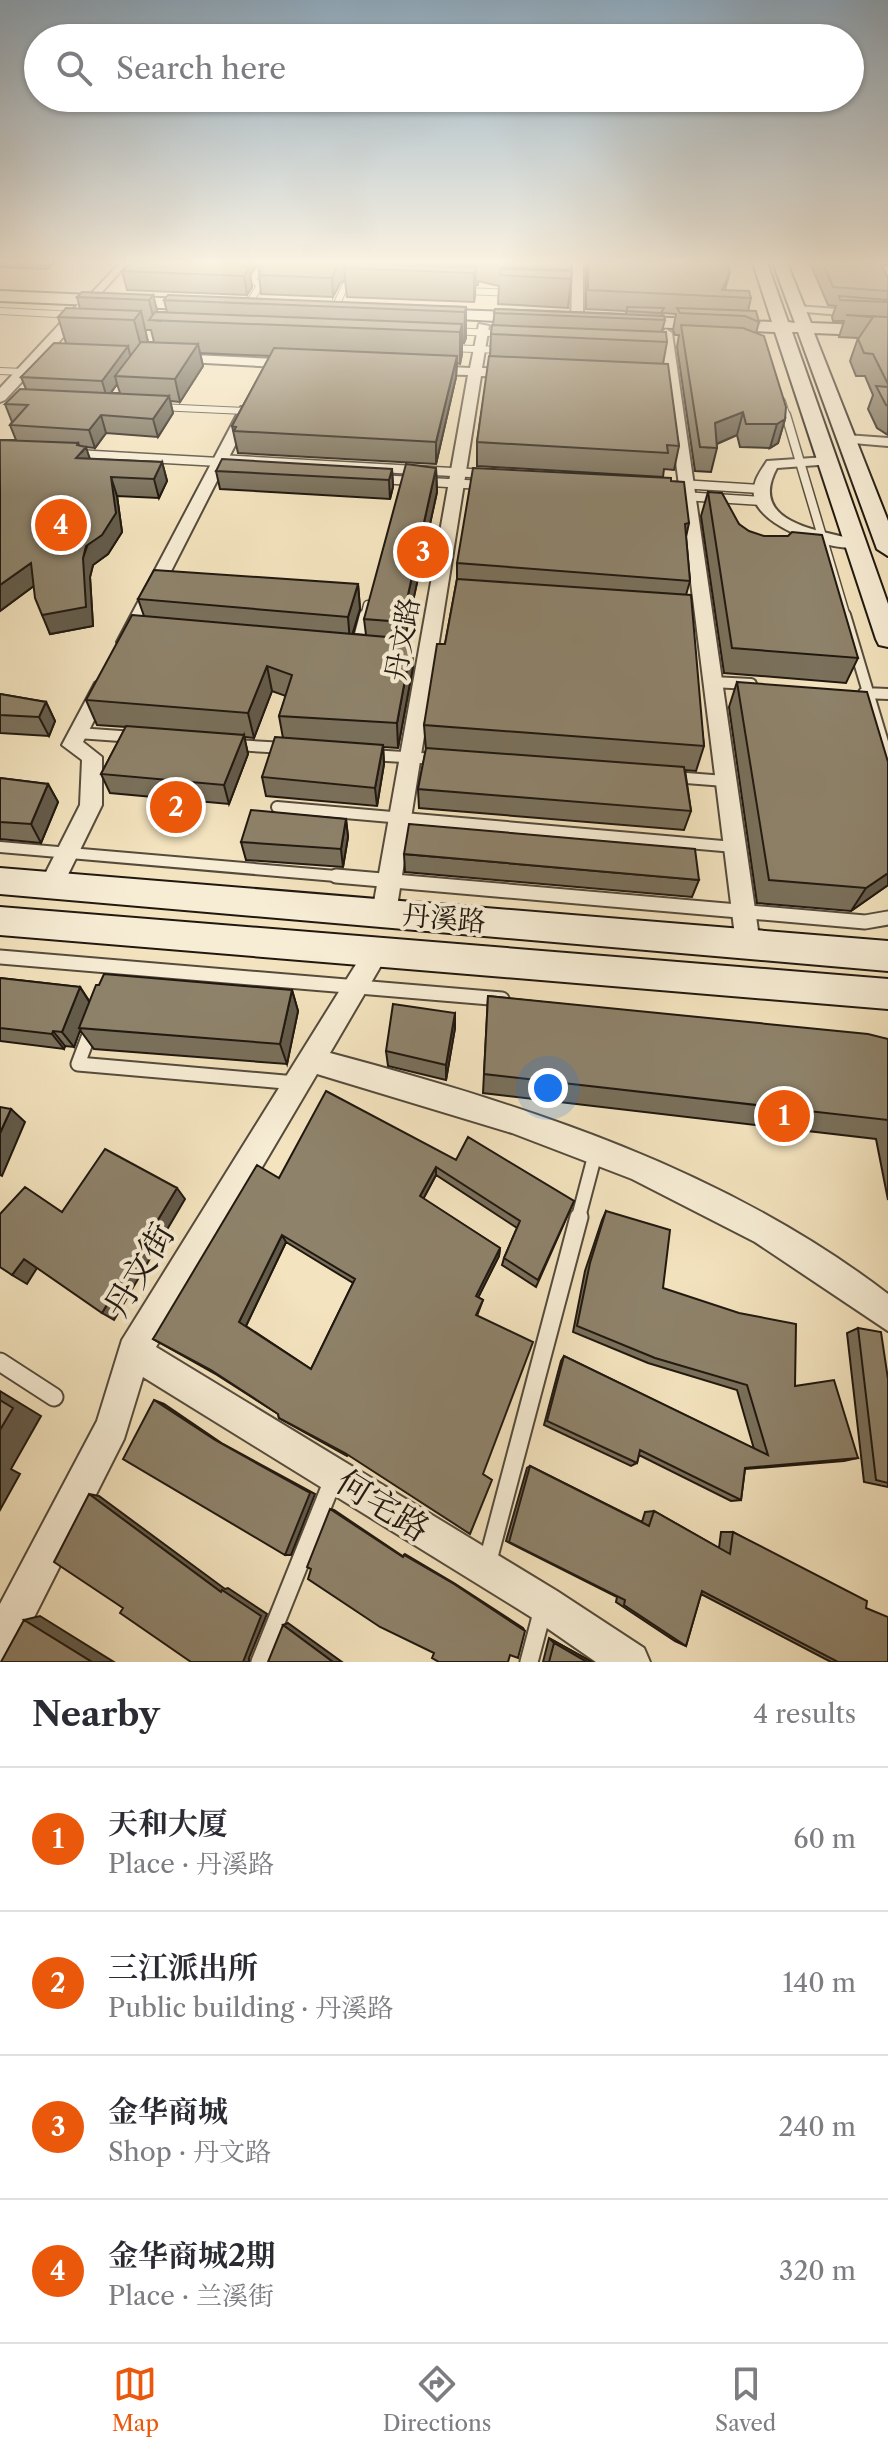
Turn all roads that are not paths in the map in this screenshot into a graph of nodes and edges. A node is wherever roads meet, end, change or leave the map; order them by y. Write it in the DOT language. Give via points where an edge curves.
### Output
graph roads {
  1 [pos="59,341"];
  2 [pos="465,341"];
  3 [pos="484,341"];
  4 [pos="495,341"];
  5 [pos="645,341"];
  6 [pos="705,341"];
  7 [pos="786,341"];
  8 [pos="811,341"];
  9 [pos="664,345"];
  10 [pos="436,348"];
  11 [pos="511,351"];
  12 [pos="159,358"];
  13 [pos="270,363"];
  14 [pos="310,364"];
  15 [pos="416,369"];
  16 [pos="0,371"];
  17 [pos="23,372"];
  18 [pos="476,372"];
  19 [pos="532,374"];
  20 [pos="778,390"];
  21 [pos="5,399"];
  22 [pos="252,399"];
  23 [pos="155,406"];
  24 [pos="846,439"];
  25 [pos="888,442"];
  26 [pos="62,453"];
  27 [pos="801,460"];
  28 [pos="827,461"];
  29 [pos="221,465"];
  30 [pos="405,469"];
  31 [pos="504,475"];
  32 [pos="458,478"];
  33 [pos="371,479"];
  34 [pos="402,480"];
  35 [pos="488,485"];
  36 [pos="678,490"];
  37 [pos="398,495"];
  38 [pos="761,495"];
  39 [pos="824,537"];
  40 [pos="856,544"];
  41 [pos="888,549"];
  42 [pos="371,594"];
  43 [pos="888,639"];
  44 [pos="341,650"];
  45 [pos="356,651"];
  46 [pos="370,652"];
  47 [pos="712,682"];
  48 [pos="759,685"];
  49 [pos="853,692"];
  50 [pos="869,693"];
  51 [pos="888,694"];
  52 [pos="78,733"];
  53 [pos="142,738"];
  54 [pos="221,744"];
  55 [pos="300,749"];
  56 [pos="363,754"];
  57 [pos="411,758"];
  58 [pos="888,759"];
  59 [pos="442,760"];
  60 [pos="662,776"];
  61 [pos="725,781"];
  62 [pos="277,807"];
  63 [pos="401,817"];
  64 [pos="0,847"];
  65 [pos="734,847"];
  66 [pos="67,853"];
  67 [pos="0,881"];
  68 [pos="51,886"];
  69 [pos="387,897"];
  70 [pos="743,912"];
  71 [pos="888,918"];
  72 [pos="0,921"];
  73 [pos="748,944"];
  74 [pos="377,952"];
  75 [pos="888,956"];
  76 [pos="0,957"];
  77 [pos="356,987"];
  78 [pos="888,994"];
  79 [pos="523,1000"];
  80 [pos="99,1009"];
  81 [pos="304,1072"];
  82 [pos="597,1149"];
  83 [pos="888,1315"];
  84 [pos="134,1352"];
  85 [pos="0,1362"];
  86 [pos="54,1397"];
  87 [pos="335,1475"];
  88 [pos="486,1568"];
  89 [pos="544,1604"];
  90 [pos="0,1643"];
  91 [pos="260,1662"];
  92 [pos="529,1662"];
  93 [pos="630,1662"];
  1 -- 17 [label="street"];
  2 -- 10 [label="lane"];
  3 -- 18 [label="street, 丹文路"];
  4 -- 11 [label="lane"];
  5 -- 9 [label="main road"];
  6 -- 9 [label="main road"];
  7 -- 28 [label="main road"];
  8 -- 24 [label="main road"];
  9 -- 36 [label="street"];
  12 -- 13 [label="street" via="236,356"];
  13 -- 14 [label="street" via="298,358"];
  13 -- 22 [label="street"];
  15 -- 18 [label="street"];
  16 -- 17 [label="lane"];
  17 -- 21 [label="street"];
  18 -- 19 [label="street"];
  18 -- 32 [label="street, 丹文路"];
  20 -- 27 [label="lane"];
  22 -- 23 [label="lane"];
  22 -- 29 [label="street"];
  24 -- 25 [label="street"];
  24 -- 41 [label="main road"];
  26 -- 29 [label="lane"];
  27 -- 28 [label="street"];
  27 -- 38 [label="street" via="772,464 761,478"];
  27 -- 39 [label="lane"];
  28 -- 40 [label="main road"];
  29 -- 30 [label="lane"];
  29 -- 52 [label="street" via="139,632 115,663"];
  30 -- 32 [label="lane"];
  30 -- 34 [label="lane"];
  31 -- 32 [label="lane"];
  32 -- 34 [label="lane"];
  32 -- 35 [label="lane"];
  32 -- 57 [label="street, 丹文路" via="446,596 420,657"];
  33 -- 34 [label="lane"];
  34 -- 37 [label="lane"];
  36 -- 38 [label="lane"];
  36 -- 47 [label="street" via="695,613"];
  38 -- 39 [label="street" via="771,515"];
  39 -- 40 [label="street"];
  39 -- 50 [label="lane"];
  40 -- 43 [label="main road"];
  42 -- 45 [label="lane"];
  44 -- 45 [label="lane"];
  45 -- 46 [label="lane"];
  47 -- 48 [label="lane"];
  47 -- 61 [label="street"];
  49 -- 50 [label="lane"];
  50 -- 51 [label="lane"];
  50 -- 58 [label="lane"];
  52 -- 53 [label="lane"];
  52 -- 66 [label="street" via="72,745 92,757 91,805"];
  54 -- 55 [label="lane"];
  56 -- 57 [label="lane"];
  57 -- 59 [label="lane"];
  57 -- 63 [label="street, 丹文路"];
  60 -- 61 [label="lane"];
  61 -- 65 [label="street"];
  62 -- 63 [label="lane"];
  63 -- 65 [label="lane"];
  63 -- 69 [label="street, 丹文路"];
  64 -- 66 [label="lane"];
  65 -- 70 [label="street"];
  66 -- 68 [label="street"];
  66 -- 69 [label="lane"];
  67 -- 68 [label="main road, 丹溪路"];
  68 -- 69 [label="main road, 丹溪路"];
  69 -- 70 [label="lane"];
  69 -- 73 [label="main road, 丹溪路"];
  70 -- 71 [label="lane" via="865,922"];
  70 -- 73 [label="street"];
  72 -- 74 [label="main road, 丹溪路"];
  73 -- 75 [label="main road, 丹溪路"];
  74 -- 77 [label="street, 丹文街"];
  74 -- 78 [label="main road, 丹溪路"];
  76 -- 77 [label="lane" via="112,974"];
  77 -- 79 [label="lane"];
  77 -- 81 [label="street, 丹文街"];
  80 -- 81 [label="lane" via="78,1064"];
  81 -- 82 [label="street" via="454,1098"];
  81 -- 84 [label="street, 丹文街"];
  82 -- 83 [label="street" via="775,1235"];
  82 -- 88 [label="lane"];
  84 -- 87 [label="street, 何宅路"];
  84 -- 90 [label="street, 丹文街" via="112,1427"];
  85 -- 86 [label="lane"];
  87 -- 88 [label="street, 何宅路"];
  87 -- 91 [label="lane"];
  88 -- 89 [label="street, 何宅路"];
  89 -- 92 [label="lane"];
  89 -- 93 [label="street, 何宅路"];
}
